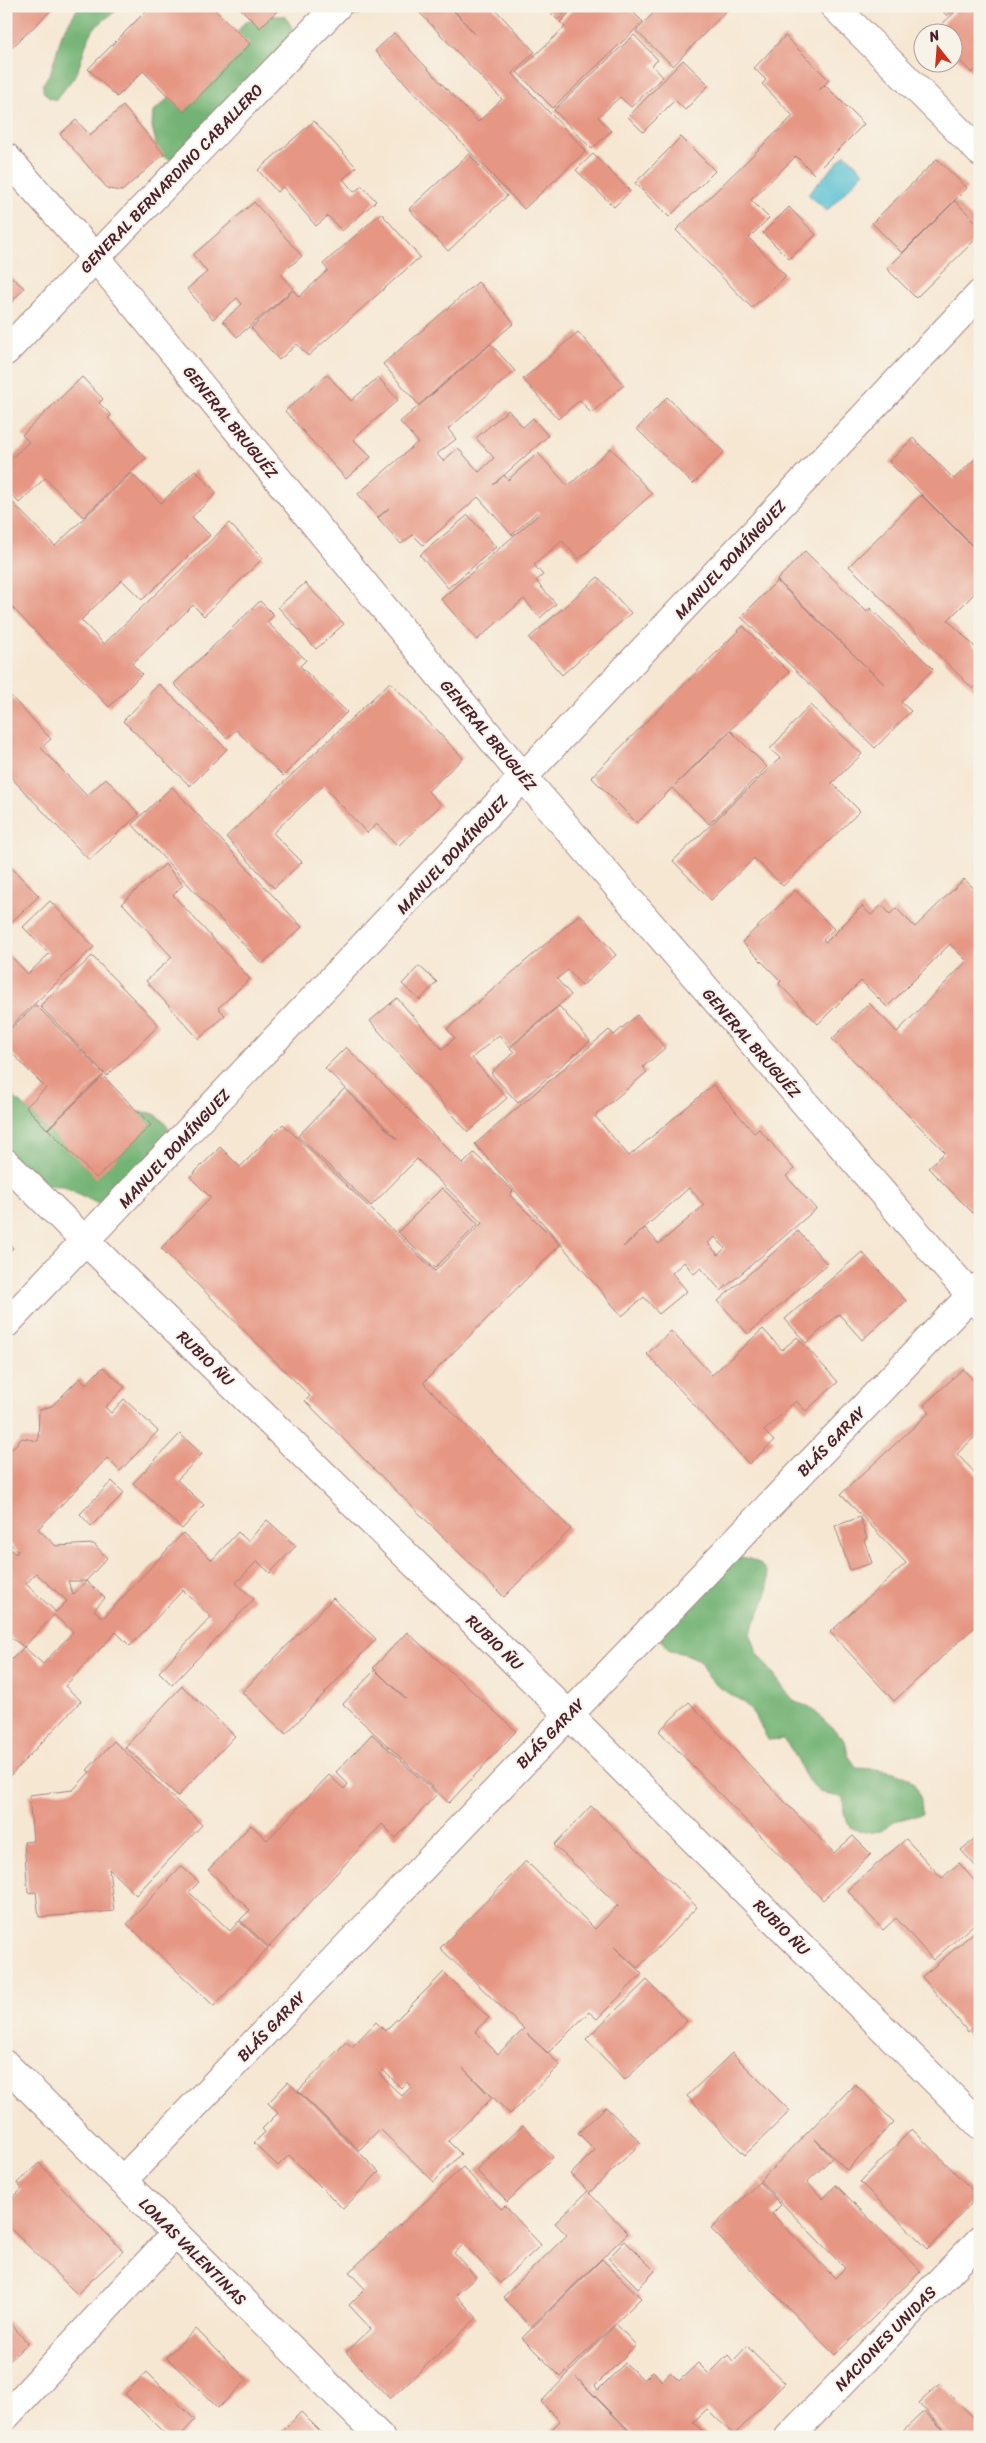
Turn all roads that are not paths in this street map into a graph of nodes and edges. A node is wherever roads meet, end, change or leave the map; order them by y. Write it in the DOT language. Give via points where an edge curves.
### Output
graph roads {
  1 [pos="337,6"];
  2 [pos="834,6"];
  3 [pos="980,152"];
  4 [pos="6,158"];
  5 [pos="96,257"];
  6 [pos="980,294"];
  7 [pos="6,351"];
  8 [pos="524,778"];
  9 [pos="6,1163"];
  10 [pos="86,1241"];
  11 [pos="977,1296"];
  12 [pos="6,1324"];
  13 [pos="568,1714"];
  14 [pos="6,2065"];
  15 [pos="980,2125"];
  16 [pos="122,2181"];
  17 [pos="176,2234"];
  18 [pos="980,2240"];
  19 [pos="6,2416"];
  20 [pos="380,2437"];
  21 [pos="789,2437"];
  1 -- 5 [label="street, GENERAL BERNARDINO CABALLERO"];
  2 -- 3 [label="street"];
  4 -- 5 [label="street, GENERAL BRUGUÉZ"];
  5 -- 7 [label="street, GENERAL BERNARDINO CABALLERO"];
  5 -- 8 [label="street, GENERAL BRUGUÉZ"];
  6 -- 8 [label="street, MANUEL DOMÍNGUEZ"];
  8 -- 10 [label="street, MANUEL DOMÍNGUEZ"];
  8 -- 11 [label="street, GENERAL BRUGUÉZ"];
  9 -- 10 [label="street, RUBIO ÑU"];
  10 -- 12 [label="street, MANUEL DOMÍNGUEZ"];
  10 -- 13 [label="street, RUBIO ÑU"];
  11 -- 13 [label="street, BLÁS GARAY"];
  13 -- 15 [label="street, RUBIO ÑU"];
  13 -- 16 [label="street, BLÁS GARAY"];
  14 -- 16 [label="street, LOMAS VALENTINAS"];
  16 -- 17 [label="street, LOMAS VALENTINAS"];
  17 -- 19 [label="street"];
  17 -- 20 [label="street, LOMAS VALENTINAS"];
  18 -- 21 [label="street, NACIONES UNIDAS"];
}
